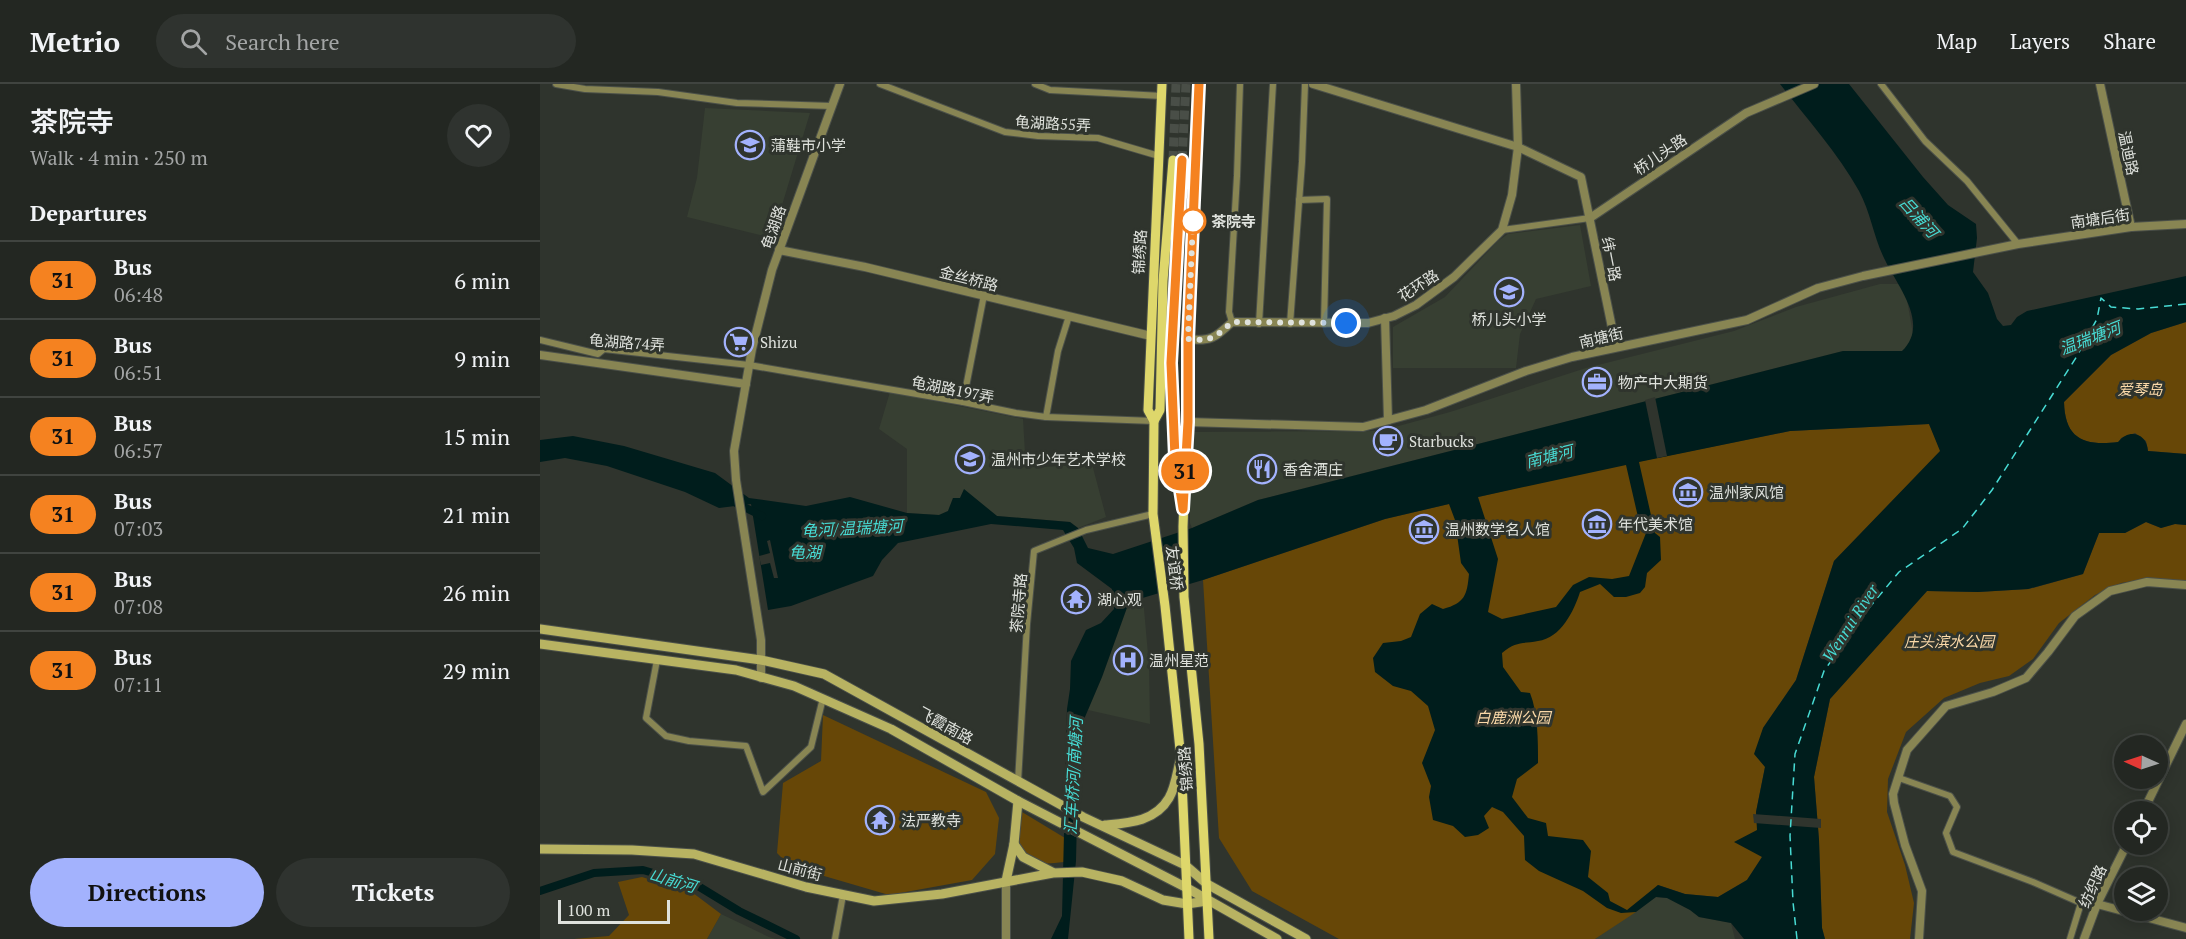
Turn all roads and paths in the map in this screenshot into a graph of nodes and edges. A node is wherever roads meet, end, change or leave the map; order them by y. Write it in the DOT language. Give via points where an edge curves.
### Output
graph roads {
  1 [pos="556,84"];
  2 [pos="840,84"];
  3 [pos="880,84"];
  4 [pos="1035,84"];
  5 [pos="1162,84"];
  6 [pos="1199,84"];
  7 [pos="1240,84"];
  8 [pos="1273,84"];
  9 [pos="1305,84"];
  10 [pos="1313,84"];
  11 [pos="1516,84"];
  12 [pos="1814,84"];
  13 [pos="1881,84"];
  14 [pos="2100,84"];
  15 [pos="1162,96"];
  16 [pos="832,106"];
  17 [pos="1518,147"];
  18 [pos="1159,156"];
  19 [pos="1299,200"];
  20 [pos="1590,218"];
  21 [pos="2186,224"];
  22 [pos="2131,227"];
  23 [pos="1502,230"];
  24 [pos="2018,244"];
  25 [pos="779,250"];
  26 [pos="984,295"];
  27 [pos="1069,316"];
  28 [pos="1385,318"];
  29 [pos="1232,322"];
  30 [pos="1259,324"];
  31 [pos="1290,324"];
  32 [pos="1324,324"];
  33 [pos="1151,336"];
  34 [pos="1188,339"];
  35 [pos="540,340"];
  36 [pos="1616,347"];
  37 [pos="540,355"];
  38 [pos="749,365"];
  39 [pos="746,384"];
  40 [pos="963,402"];
  41 [pos="1046,417"];
  42 [pos="1388,420"];
  43 [pos="1154,421"];
  44 [pos="1188,422"];
  45 [pos="1183,509"];
  46 [pos="1153,514"];
  47 [pos="1183,527"];
  48 [pos="1156,534"];
  49 [pos="2186,585"];
  50 [pos="1184,597"];
  51 [pos="1165,606"];
  52 [pos="540,629"];
  53 [pos="540,644"];
  54 [pos="657,660"];
  55 [pos="761,660"];
  56 [pos="761,678"];
  57 [pos="823,698"];
  58 [pos="2186,724"];
  59 [pos="1181,759"];
  60 [pos="1899,778"];
  61 [pos="1018,782"];
  62 [pos="1018,801"];
  63 [pos="2148,801"];
  64 [pos="1104,825"];
  65 [pos="1014,844"];
  66 [pos="540,849"];
  67 [pos="2122,855"];
  68 [pos="1185,865"];
  69 [pos="1054,873"];
  70 [pos="1006,881"];
  71 [pos="1207,884"];
  72 [pos="1187,888"];
  73 [pos="843,895"];
  74 [pos="1207,901"];
  75 [pos="1187,904"];
  76 [pos="2097,904"];
  77 [pos="2186,928"];
  78 [pos="835,939"];
  79 [pos="1006,939"];
  80 [pos="1189,939"];
  81 [pos="1209,939"];
  82 [pos="1277,939"];
  83 [pos="1306,939"];
  84 [pos="1919,939"];
  85 [pos="2070,939"];
  86 [pos="2084,939"];
  1 -- 16 [label="street" via="737,103"];
  2 -- 16 [label="street, 龟湖路"];
  3 -- 18 [label="street, 龟湖路55弄" via="1005,132 1098,138"];
  4 -- 15 [label="street" via="1050,90"];
  5 -- 15 [label="main road, 锦绣路"];
  6 -- 34 [label="main road, 锦绣路"];
  7 -- 29 [label="street" via="1229,312"];
  8 -- 30 [label="street"];
  9 -- 19 [label="street"];
  10 -- 17 [label="street"];
  11 -- 17 [label="street, 花环路"];
  12 -- 20 [label="street, 桥儿头路" via="1746,113"];
  13 -- 24 [label="street" via="1924,141 1967,181"];
  14 -- 22 [label="street, 温迪路"];
  15 -- 18 [label="main road, 锦绣路"];
  16 -- 25 [label="street, 龟湖路"];
  17 -- 20 [label="street, 纬一路" via="1581,177"];
  17 -- 23 [label="street, 花环路" via="1512,195"];
  18 -- 33 [label="main road, 锦绣路"];
  19 -- 31 [label="street"];
  19 -- 32 [label="street" via="1327,199"];
  20 -- 23 [label="street"];
  20 -- 36 [label="street, 纬一路"];
  21 -- 22 [label="street, 南塘后街"];
  22 -- 24 [label="street, 南塘后街"];
  23 -- 28 [label="street, 花环路" via="1454,277 1416,304"];
  24 -- 36 [label="street, 南塘街" via="1863,276 1818,288 1747,320"];
  25 -- 26 [label="street, 金丝桥路"];
  25 -- 38 [label="street, 龟湖路"];
  26 -- 27 [label="street, 金丝桥路"];
  26 -- 40 [label="street"];
  27 -- 33 [label="street, 金丝桥路"];
  27 -- 41 [label="street"];
  28 -- 32 [label="street, 花环路" via="1368,323"];
  28 -- 42 [label="street"];
  29 -- 30 [label="street, 花环路"];
  29 -- 34 [label="street" via="1215,338"];
  30 -- 31 [label="street, 花环路"];
  31 -- 32 [label="street, 花环路"];
  33 -- 43 [label="main road, 锦绣路" via="1148,410"];
  34 -- 44 [label="main road, 锦绣路"];
  35 -- 38 [label="street, 龟湖路74弄" via="598,354 604,349"];
  36 -- 42 [label="street, 南塘街" via="1526,371 1426,410"];
  37 -- 39 [label="street"];
  38 -- 39 [label="street, 龟湖路"];
  38 -- 40 [label="street, 龟湖路197弄"];
  39 -- 55 [label="street, 龟湖路" via="734,451"];
  40 -- 41 [label="street, 龟湖路197弄"];
  41 -- 43 [label="street, 龟湖路197弄"];
  42 -- 44 [label="street, 南塘街" via="1363,427"];
  43 -- 45 [label="main road, 锦绣路" via="1160,410 1163,281 1178,160 1171,363 1175,457"];
  43 -- 46 [label="main road, 锦绣路"];
  44 -- 45 [label="main road, 锦绣路"];
  45 -- 47 [label="main road, 锦绣路"];
  46 -- 48 [label="main road, 锦绣路"];
  46 -- 61 [label="street, 茶院寺路" via="1086,530 1035,552"];
  47 -- 50 [label="main road, 友谊桥"];
  48 -- 51 [label="main road, 友谊桥"];
  49 -- 60 [label="street" via="2147,582 2110,591 2075,615 2026,678 1946,706 1907,750"];
  50 -- 71 [label="main road, 锦绣路" via="1199,744"];
  51 -- 59 [label="main road, 锦绣路"];
  52 -- 55 [label="main road, 飞霞南路"];
  53 -- 54 [label="main road, 飞霞南路"];
  54 -- 56 [label="main road, 飞霞南路" via="736,670"];
  54 -- 57 [label="street" via="646,718 666,736 746,746 763,792 811,747"];
  55 -- 56 [label="street, 龟湖路"];
  55 -- 61 [label="main road, 飞霞南路" via="824,674"];
  56 -- 57 [label="main road, 飞霞南路"];
  57 -- 62 [label="main road, 飞霞南路" via="891,729"];
  58 -- 63 [label="street"];
  59 -- 64 [label="main road" via="1169,799 1153,815 1137,823"];
  59 -- 68 [label="main road, 锦绣路"];
  60 -- 84 [label="street" via="1894,803 1922,891"];
  60 -- 85 [label="street" via="1950,796 1957,807 1946,833 1953,852 2081,903"];
  61 -- 64 [label="main road, 飞霞南路"];
  62 -- 65 [label="main road"];
  62 -- 72 [label="main road, 飞霞南路"];
  64 -- 68 [label="main road, 飞霞南路"];
  65 -- 69 [label="main road" via="1023,857"];
  65 -- 70 [label="main road"];
  66 -- 73 [label="main road, 山前街" via="694,854"];
  67 -- 76 [label="street, 纺织路"];
  68 -- 71 [label="main road, 飞霞南路"];
  68 -- 72 [label="main road, 锦绣路"];
  69 -- 70 [label="main road, 山前街"];
  69 -- 75 [label="main road, 山前街" via="1082,872 1122,881 1155,898"];
  70 -- 73 [label="main road, 山前街" via="942,894 874,901"];
  70 -- 79 [label="street"];
  71 -- 74 [label="main road, 锦绣路"];
  71 -- 83 [label="main road, 飞霞南路"];
  72 -- 74 [label="main road, 飞霞南路"];
  72 -- 75 [label="main road, 锦绣路"];
  73 -- 78 [label="street"];
  74 -- 75 [label="main road, 山前街"];
  74 -- 81 [label="main road, 锦绣路"];
  74 -- 82 [label="main road, 飞霞南路"];
  75 -- 80 [label="main road, 锦绣路"];
  76 -- 77 [label="street"];
  76 -- 86 [label="street, 纺织路"];
}
